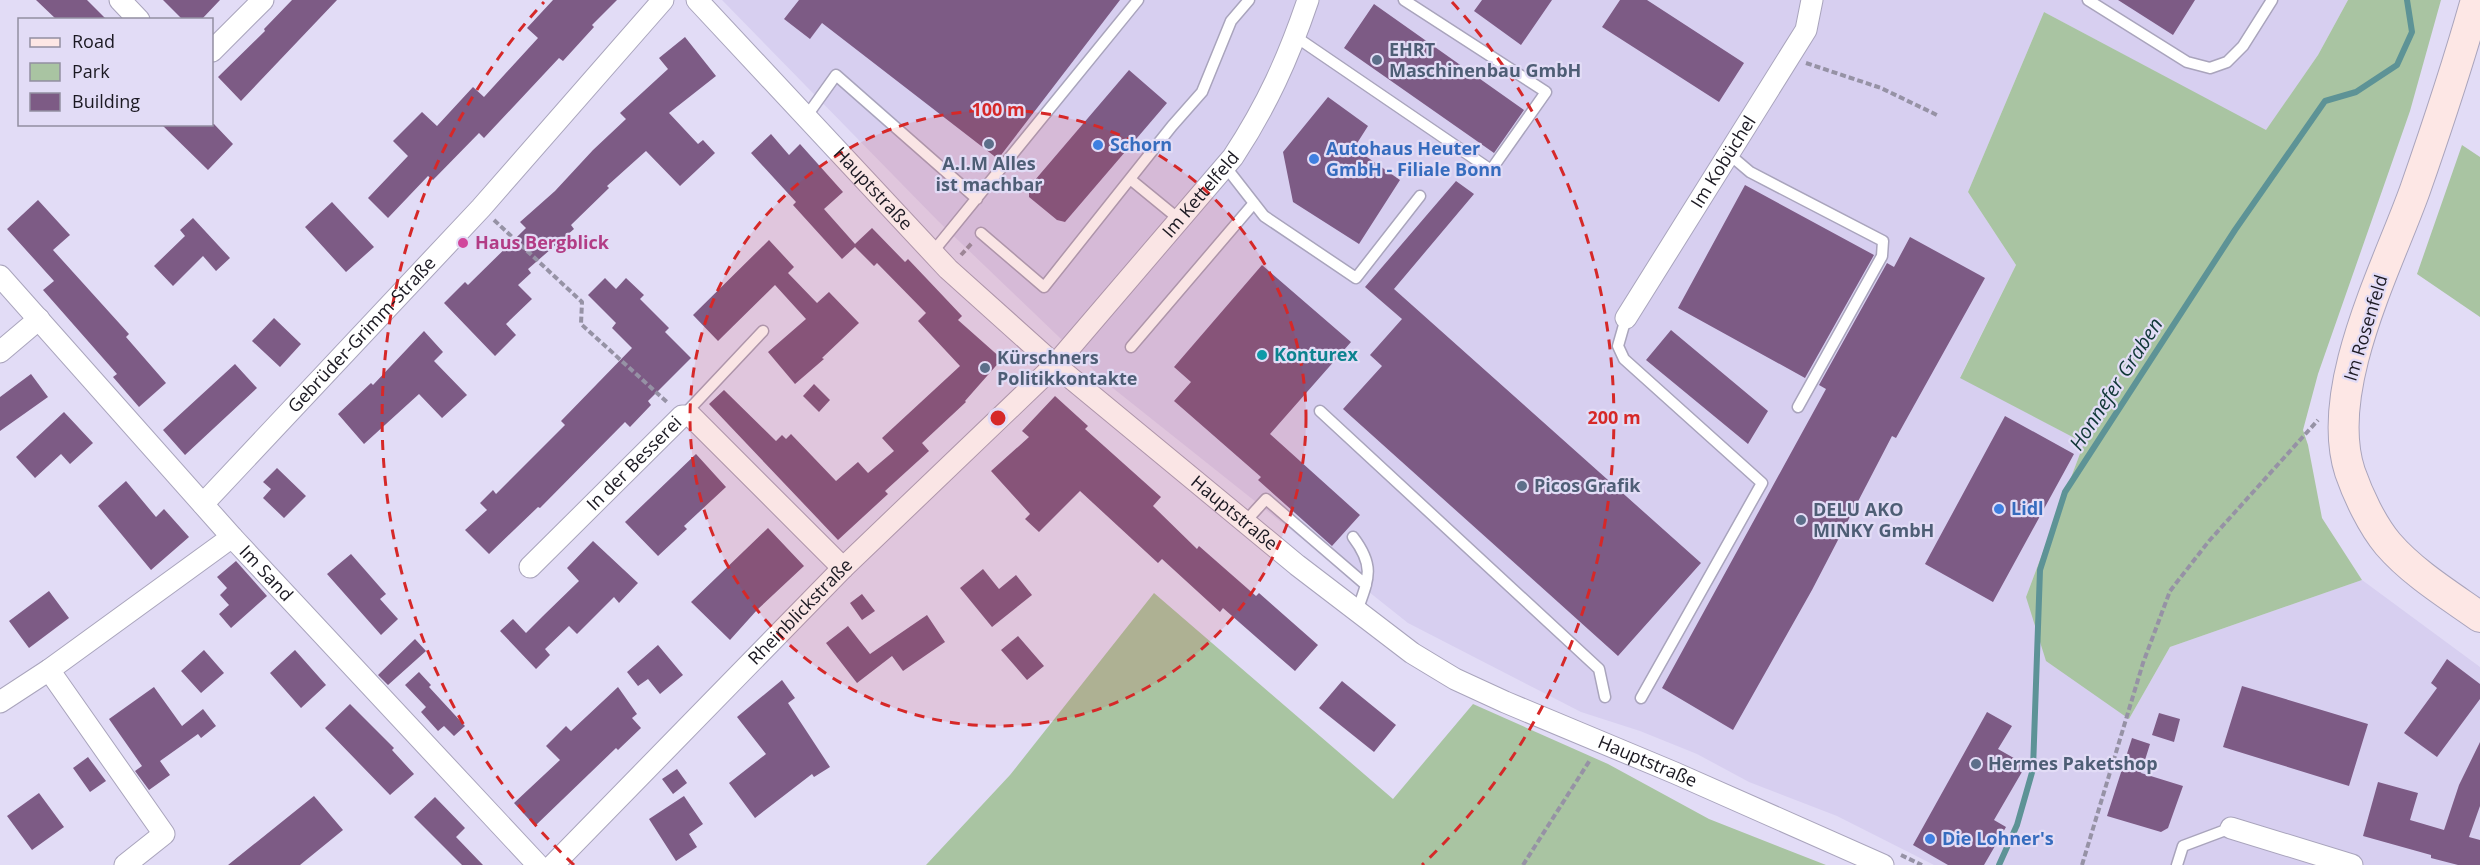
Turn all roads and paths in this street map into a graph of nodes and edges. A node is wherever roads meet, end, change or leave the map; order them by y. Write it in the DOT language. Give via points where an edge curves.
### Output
graph roads {
  1 [pos="120,0"];
  2 [pos="263,0"];
  3 [pos="663,0"];
  4 [pos="1138,0"];
  5 [pos="1249,0"];
  6 [pos="1308,0"];
  7 [pos="1404,0"];
  8 [pos="1812,0"];
  9 [pos="2088,0"];
  10 [pos="2272,0"];
  11 [pos="2476,0"];
  12 [pos="700,1"];
  13 [pos="137,18"];
  14 [pos="1296,37"];
  15 [pos="213,50"];
  16 [pos="1789,58"];
  17 [pos="1939,116"];
  18 [pos="806,117"];
  19 [pos="1730,155"];
  20 [pos="1226,166"];
  21 [pos="1130,179"];
  22 [pos="1420,196"];
  23 [pos="976,199"];
  24 [pos="1254,204"];
  25 [pos="481,208"];
  26 [pos="1180,220"];
  27 [pos="981,233"];
  28 [pos="932,253"];
  29 [pos="0,276"];
  30 [pos="1626,318"];
  31 [pos="39,320"];
  32 [pos="763,331"];
  33 [pos="1131,347"];
  34 [pos="0,352"];
  35 [pos="1055,365"];
  36 [pos="1798,407"];
  37 [pos="1320,411"];
  38 [pos="682,416"];
  39 [pos="2318,420"];
  40 [pos="203,504"];
  41 [pos="1245,522"];
  42 [pos="232,537"];
  43 [pos="1353,537"];
  44 [pos="530,567"];
  45 [pos="843,568"];
  46 [pos="1366,585"];
  47 [pos="1357,611"];
  48 [pos="2480,617"];
  49 [pos="49,670"];
  50 [pos="1605,697"];
  51 [pos="1641,698"];
  52 [pos="0,702"];
  53 [pos="1602,742"];
  54 [pos="2232,828"];
  55 [pos="1890,859"];
  56 [pos="126,865"];
  57 [pos="538,865"];
  58 [pos="553,865"];
  59 [pos="1523,865"];
  60 [pos="1922,865"];
  61 [pos="2082,865"];
  62 [pos="2177,865"];
  63 [pos="2352,865"];
  1 -- 13 [label="street"];
  2 -- 15 [label="street"];
  3 -- 25 [label="street, Gebrüder-Grimm-Straße"];
  4 -- 23 [label="lane"];
  5 -- 21 [label="lane" via="1231,21 1202,92"];
  6 -- 14 [label="street, Im Kettelfeld"];
  7 -- 14 [label="lane" via="1546,92 1491,170"];
  8 -- 16 [label="street, Im Kobüchel" via="1806,30"];
  9 -- 10 [label="lane" via="2187,62 2210,68 2227,62 2243,46"];
  11 -- 48 [label="street, Im Rosenfeld" via="2446,101 2359,338 2347,384 2343,431 2350,471 2368,512 2388,543 2429,581"];
  12 -- 18 [label="street, Hauptstraße"];
  14 -- 20 [label="street, Im Kettelfeld" via="1254,125"];
  16 -- 17 [label="path" via="1881,88"];
  16 -- 19 [label="street, Im Kobüchel"];
  18 -- 23 [label="lane" via="836,75"];
  18 -- 28 [label="street, Hauptstraße"];
  19 -- 30 [label="street, Im Kobüchel"];
  19 -- 36 [label="lane" via="1750,172 1883,241 1882,256"];
  20 -- 24 [label="lane"];
  20 -- 26 [label="street, Im Kettelfeld"];
  21 -- 26 [label="lane"];
  21 -- 27 [label="lane" via="1044,287"];
  22 -- 24 [label="lane" via="1356,278 1264,216"];
  23 -- 28 [label="lane"];
  24 -- 33 [label="lane"];
  25 -- 38 [label="path" via="582,302 581,324"];
  25 -- 40 [label="street, Gebrüder-Grimm-Straße"];
  26 -- 35 [label="street, Im Kettelfeld"];
  28 -- 35 [label="street, Hauptstraße"];
  29 -- 31 [label="street, Im Sand"];
  30 -- 51 [label="lane" via="1618,346 1624,359 1762,483"];
  31 -- 34 [label="street"];
  31 -- 40 [label="street, Im Sand"];
  32 -- 38 [label="lane"];
  35 -- 41 [label="street, Hauptstraße"];
  35 -- 45 [label="street, Rheinblickstraße"];
  37 -- 50 [label="lane" via="1599,669"];
  38 -- 44 [label="street, In der Besserei"];
  38 -- 45 [label="street, In der Besserei" via="691,416"];
  39 -- 61 [label="path" via="2169,591"];
  40 -- 42 [label="street, Im Sand"];
  41 -- 46 [label="lane" via="1266,499"];
  41 -- 47 [label="street, Hauptstraße"];
  42 -- 49 [label="street"];
  42 -- 57 [label="street, Im Sand"];
  43 -- 46 [label="lane" via="1368,562"];
  45 -- 58 [label="street, Rheinblickstraße"];
  46 -- 47 [label="lane"];
  47 -- 53 [label="street, Hauptstraße" via="1412,653 1455,679"];
  49 -- 52 [label="street"];
  49 -- 56 [label="street" via="164,834"];
  53 -- 55 [label="street, Hauptstraße"];
  53 -- 59 [label="path"];
  54 -- 62 [label="lane" via="2183,846"];
  54 -- 63 [label="street"];
  55 -- 60 [label="path"];
}
